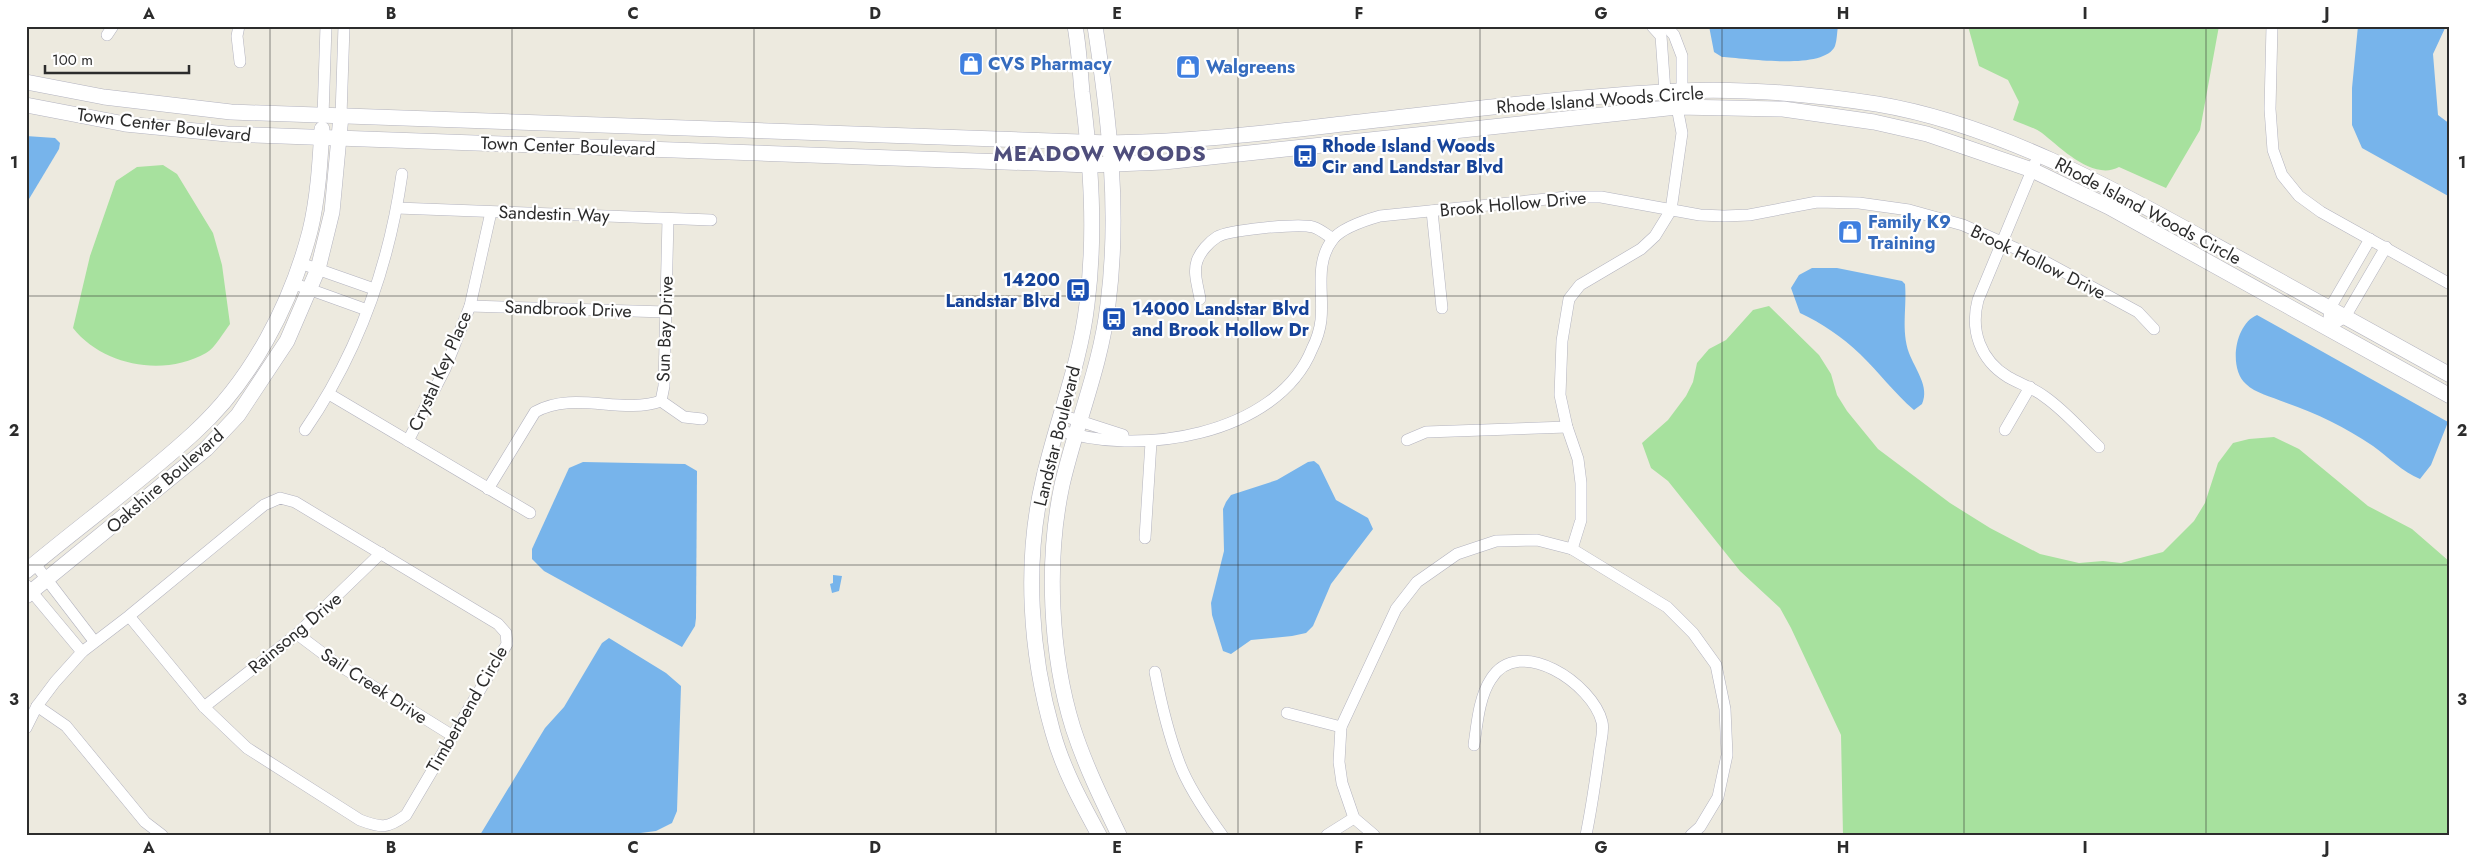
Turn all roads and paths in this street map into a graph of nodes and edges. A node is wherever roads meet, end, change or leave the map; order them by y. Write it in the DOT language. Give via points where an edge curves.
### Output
graph roads {
  1 [pos="239,26"];
  2 [pos="326,26"];
  3 [pos="344,26"];
  4 [pos="1075,26"];
  5 [pos="1095,26"];
  6 [pos="1652,26"];
  7 [pos="1666,26"];
  8 [pos="2272,26"];
  9 [pos="240,62"];
  10 [pos="26,82"];
  11 [pos="1682,91"];
  12 [pos="1666,92"];
  13 [pos="1879,104"];
  14 [pos="26,105"];
  15 [pos="1676,107"];
  16 [pos="323,116"];
  17 [pos="342,116"];
  18 [pos="1874,122"];
  19 [pos="758,130"];
  20 [pos="322,138"];
  21 [pos="340,139"];
  22 [pos="1088,141"];
  23 [pos="1109,143"];
  24 [pos="758,153"];
  25 [pos="2038,154"];
  26 [pos="1112,164"];
  27 [pos="1090,165"];
  28 [pos="2032,170"];
  29 [pos="402,174"];
  30 [pos="397,208"];
  31 [pos="1671,210"];
  32 [pos="1432,211"];
  33 [pos="491,212"];
  34 [pos="668,219"];
  35 [pos="711,220"];
  36 [pos="2370,238"];
  37 [pos="1333,239"];
  38 [pos="2001,242"];
  39 [pos="2386,247"];
  40 [pos="300,263"];
  41 [pos="318,269"];
  42 [pos="292,283"];
  43 [pos="2450,284"];
  44 [pos="310,289"];
  45 [pos="374,289"];
  46 [pos="1200,299"];
  47 [pos="470,306"];
  48 [pos="1442,308"];
  49 [pos="2330,308"];
  50 [pos="367,310"];
  51 [pos="666,312"];
  52 [pos="2345,318"];
  53 [pos="2328,328"];
  54 [pos="2154,329"];
  55 [pos="2450,375"];
  56 [pos="2030,387"];
  57 [pos="329,394"];
  58 [pos="2450,396"];
  59 [pos="661,401"];
  60 [pos="702,419"];
  61 [pos="1079,421"];
  62 [pos="1058,422"];
  63 [pos="1566,427"];
  64 [pos="304,430"];
  65 [pos="2005,430"];
  66 [pos="1074,435"];
  67 [pos="1407,440"];
  68 [pos="408,441"];
  69 [pos="1151,442"];
  70 [pos="2099,447"];
  71 [pos="488,489"];
  72 [pos="530,513"];
  73 [pos="1145,538"];
  74 [pos="1572,549"];
  75 [pos="381,553"];
  76 [pos="30,568"];
  77 [pos="47,581"];
  78 [pos="28,591"];
  79 [pos="129,616"];
  80 [pos="297,634"];
  81 [pos="94,641"];
  82 [pos="82,652"];
  83 [pos="1154,672"];
  84 [pos="38,706"];
  85 [pos="204,707"];
  86 [pos="1287,713"];
  87 [pos="1341,727"];
  88 [pos="26,728"];
  89 [pos="453,736"];
  90 [pos="1474,745"];
  91 [pos="1354,818"];
  92 [pos="162,835"];
  93 [pos="1099,835"];
  94 [pos="1119,835"];
  95 [pos="1222,835"];
  96 [pos="1327,835"];
  97 [pos="1374,835"];
  98 [pos="1586,835"];
  99 [pos="1691,835"];
  1 -- 9 [label="street" via="236,36"];
  2 -- 16 [label="street"];
  3 -- 17 [label="street"];
  4 -- 22 [label="street, Landstar Boulevard"];
  5 -- 23 [label="street, Landstar Boulevard"];
  6 -- 12 [label="street" via="1661,36"];
  7 -- 11 [label="street" via="1674,35 1682,56"];
  8 -- 36 [label="street" via="2270,109 2273,150 2282,175 2299,196 2321,212"];
  10 -- 16 [label="street, Town Center Boulevard" via="104,98 167,106"];
  11 -- 12 [label="street, Rhode Island Woods Circle"];
  11 -- 13 [label="street, Rhode Island Woods Circle" via="1782,93"];
  11 -- 15 [label="street"];
  12 -- 15 [label="street"];
  12 -- 23 [label="street, Rhode Island Woods Circle" via="1246,136"];
  13 -- 18 [label="street"];
  13 -- 25 [label="street, Rhode Island Woods Circle" via="1963,127"];
  14 -- 20 [label="street, Town Center Boulevard" via="175,130"];
  15 -- 18 [label="street, Rhode Island Woods Circle" via="1783,110"];
  15 -- 26 [label="street, Rhode Island Woods Circle" via="1164,162"];
  15 -- 31 [label="street" via="1682,133"];
  16 -- 17 [label="street, Town Center Boulevard"];
  16 -- 20 [label="street, Oakshire Boulevard"];
  17 -- 19 [label="street, Town Center Boulevard"];
  17 -- 21 [label="street, Oakshire Boulevard"];
  18 -- 28 [label="street, Rhode Island Woods Circle" via="1927,134"];
  19 -- 22 [label="street, Town Center Boulevard"];
  19 -- 24 [label="street"];
  20 -- 21 [label="street, Town Center Boulevard"];
  20 -- 40 [label="street, Oakshire Boulevard" via="310,230"];
  21 -- 24 [label="street, Town Center Boulevard"];
  21 -- 41 [label="street, Oakshire Boulevard" via="332,212"];
  22 -- 23 [label="street, Town Center Boulevard"];
  22 -- 27 [label="street, Landstar Boulevard"];
  23 -- 26 [label="street, Landstar Boulevard"];
  24 -- 27 [label="street, Town Center Boulevard"];
  25 -- 28 [label="street"];
  25 -- 49 [label="street, Rhode Island Woods Circle" via="2117,191"];
  26 -- 27 [label="street, Town Center Boulevard"];
  26 -- 61 [label="street, Landstar Boulevard" via="1113,244 1108,305"];
  27 -- 62 [label="street, Landstar Boulevard" via="1093,236 1087,305"];
  28 -- 38 [label="street"];
  28 -- 53 [label="street, Rhode Island Woods Circle" via="2109,207"];
  29 -- 30 [label="street"];
  30 -- 33 [label="street, Sandestin Way"];
  30 -- 45 [label="street"];
  31 -- 32 [label="street, Brook Hollow Drive" via="1601,197 1567,197"];
  31 -- 38 [label="street, Brook Hollow Drive" via="1724,216 1749,215 1817,202 1859,203 1909,210 1963,226"];
  31 -- 63 [label="street" via="1655,236 1641,249 1580,285 1569,299 1562,341 1560,395"];
  32 -- 37 [label="street, Brook Hollow Drive" via="1380,216 1360,222"];
  32 -- 48 [label="street"];
  33 -- 34 [label="street, Sandestin Way"];
  33 -- 47 [label="street, Crystal Key Place"];
  34 -- 35 [label="street, Sandestin Way"];
  34 -- 51 [label="street, Sun Bay Drive"];
  36 -- 39 [label="street"];
  36 -- 49 [label="street"];
  37 -- 46 [label="street" via="1313,227 1294,226 1233,232 1218,237 1204,249 1197,261 1195,274"];
  37 -- 69 [label="street" via="1322,264 1321,321 1312,350 1296,377 1273,401 1244,418 1198,434"];
  38 -- 54 [label="street, Brook Hollow Drive" via="2058,268 2138,312"];
  38 -- 56 [label="street" via="1978,300 1976,333 1981,348 1996,368"];
  39 -- 43 [label="street"];
  39 -- 52 [label="street"];
  40 -- 41 [label="street"];
  40 -- 42 [label="street, Oakshire Boulevard"];
  41 -- 44 [label="street, Oakshire Boulevard"];
  41 -- 45 [label="street"];
  42 -- 44 [label="street"];
  42 -- 76 [label="street, Oakshire Boulevard" via="270,334 236,387 196,431"];
  44 -- 50 [label="street"];
  44 -- 77 [label="street, Oakshire Boulevard" via="287,341 238,415 206,449"];
  45 -- 50 [label="street"];
  47 -- 51 [label="street, Sandbrook Drive"];
  47 -- 68 [label="street, Crystal Key Place" via="445,369"];
  49 -- 52 [label="street, Rhode Island Woods Circle"];
  49 -- 53 [label="street"];
  50 -- 57 [label="street" via="352,351"];
  51 -- 59 [label="street, Sun Bay Drive"];
  52 -- 53 [label="street"];
  52 -- 55 [label="street, Rhode Island Woods Circle"];
  53 -- 58 [label="street, Rhode Island Woods Circle"];
  56 -- 65 [label="street"];
  56 -- 70 [label="street" via="2052,402"];
  57 -- 64 [label="street"];
  57 -- 68 [label="street"];
  59 -- 60 [label="street" via="684,417"];
  59 -- 71 [label="street, Sun Bay Drive" via="645,407 562,403 535,412"];
  61 -- 62 [label="street"];
  61 -- 66 [label="street, Landstar Boulevard"];
  61 -- 69 [label="street"];
  62 -- 66 [label="street"];
  62 -- 93 [label="street, Landstar Boulevard" via="1042,482 1035,528 1032,575 1037,658 1053,733 1076,793"];
  63 -- 67 [label="street" via="1426,432"];
  63 -- 74 [label="street" via="1578,459 1581,483 1581,520"];
  66 -- 69 [label="street"];
  66 -- 94 [label="street, Landstar Boulevard" via="1056,517 1052,581 1058,658 1073,726 1095,786"];
  68 -- 71 [label="street"];
  69 -- 73 [label="street"];
  71 -- 72 [label="street"];
  74 -- 87 [label="street" via="1537,540 1496,541 1457,554 1417,582 1396,609"];
  74 -- 99 [label="street" via="1667,607 1693,633 1716,665 1725,709 1727,755 1718,797 1700,827"];
  75 -- 79 [label="street, Timberbend Circle" via="295,502 280,498 264,505"];
  75 -- 80 [label="street, Rainsong Drive"];
  75 -- 89 [label="street, Timberbend Circle" via="498,624 506,633 504,652"];
  76 -- 77 [label="street"];
  77 -- 78 [label="street, Oakshire Boulevard"];
  77 -- 81 [label="street"];
  78 -- 82 [label="street"];
  79 -- 81 [label="street, Timberbend Circle"];
  79 -- 85 [label="street, Timberbend Circle"];
  80 -- 85 [label="street, Rainsong Drive"];
  80 -- 89 [label="street, Sail Creek Drive" via="337,664"];
  81 -- 82 [label="street, Timberbend Circle"];
  82 -- 84 [label="street, Timberbend Circle"];
  83 -- 95 [label="street" via="1179,764"];
  84 -- 88 [label="street, Timberbend Circle"];
  84 -- 92 [label="street" via="66,726 145,822"];
  85 -- 89 [label="street, Timberbend Circle" via="247,748 360,820 377,827 393,824 406,815"];
  86 -- 87 [label="street"];
  87 -- 91 [label="street" via="1342,783"];
  90 -- 98 [label="street" via="1484,695 1491,678 1504,665 1524,660 1542,663 1581,686 1595,704 1603,724"];
  91 -- 96 [label="street"];
  91 -- 97 [label="street"];
}
